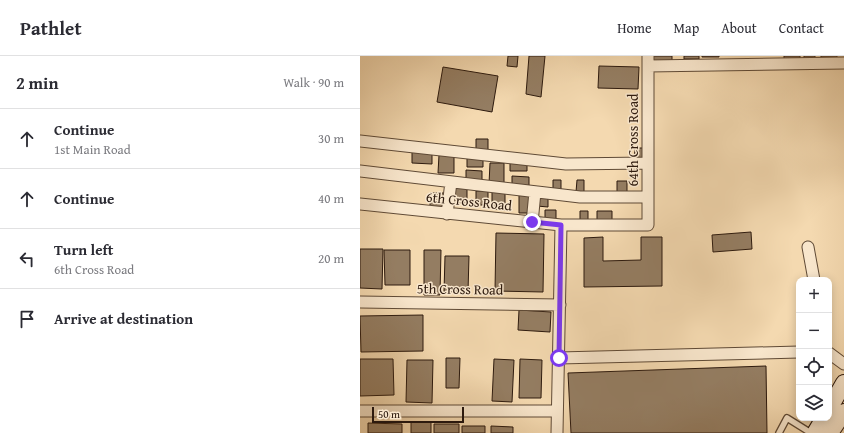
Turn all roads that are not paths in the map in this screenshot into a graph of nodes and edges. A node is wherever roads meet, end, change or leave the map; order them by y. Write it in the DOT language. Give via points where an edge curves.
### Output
graph roads {
  1 [pos="648,61"];
  2 [pos="844,63"];
  3 [pos="360,141"];
  4 [pos="648,164"];
  5 [pos="360,171"];
  6 [pos="451,182"];
  7 [pos="535,192"];
  8 [pos="648,197"];
  9 [pos="360,204"];
  10 [pos="447,214"];
  11 [pos="532,222"];
  12 [pos="561,225"];
  13 [pos="648,225"];
  14 [pos="808,247"];
  15 [pos="813,277"];
  16 [pos="360,302"];
  17 [pos="560,306"];
  18 [pos="796,352"];
  19 [pos="832,355"];
  20 [pos="559,358"];
  21 [pos="844,364"];
  22 [pos="844,383"];
  23 [pos="832,404"];
  24 [pos="557,411"];
  25 [pos="360,412"];
  26 [pos="844,412"];
  27 [pos="822,421"];
  28 [pos="557,433"];
  29 [pos="779,433"];
  30 [pos="811,433"];
  31 [pos="815,433"];
  32 [pos="830,433"];
  1 -- 2 [label="street"];
  1 -- 4 [label="street, 64th Cross Road"];
  3 -- 4 [label="street" via="566,164"];
  4 -- 8 [label="street, 64th Cross Road"];
  5 -- 6 [label="street"];
  6 -- 7 [label="street"];
  6 -- 10 [label="street"];
  7 -- 8 [label="street" via="580,197"];
  7 -- 11 [label="street"];
  8 -- 13 [label="street, 64th Cross Road"];
  9 -- 10 [label="street, 6th Cross Road"];
  10 -- 11 [label="street, 6th Cross Road"];
  11 -- 12 [label="street, 6th Cross Road"];
  12 -- 13 [label="street, 6th Cross Road"];
  12 -- 17 [label="street"];
  14 -- 15 [label="street"];
  16 -- 17 [label="street, 5th Cross Road"];
  17 -- 20 [label="street"];
  18 -- 20 [label="street"];
  19 -- 21 [label="street"];
  20 -- 24 [label="street"];
  22 -- 23 [label="main road"];
  24 -- 25 [label="street"];
  24 -- 28 [label="street"];
  26 -- 32 [label="main road"];
  27 -- 31 [label="main road"];
  29 -- 30 [label="lane" via="787,418"];
}
